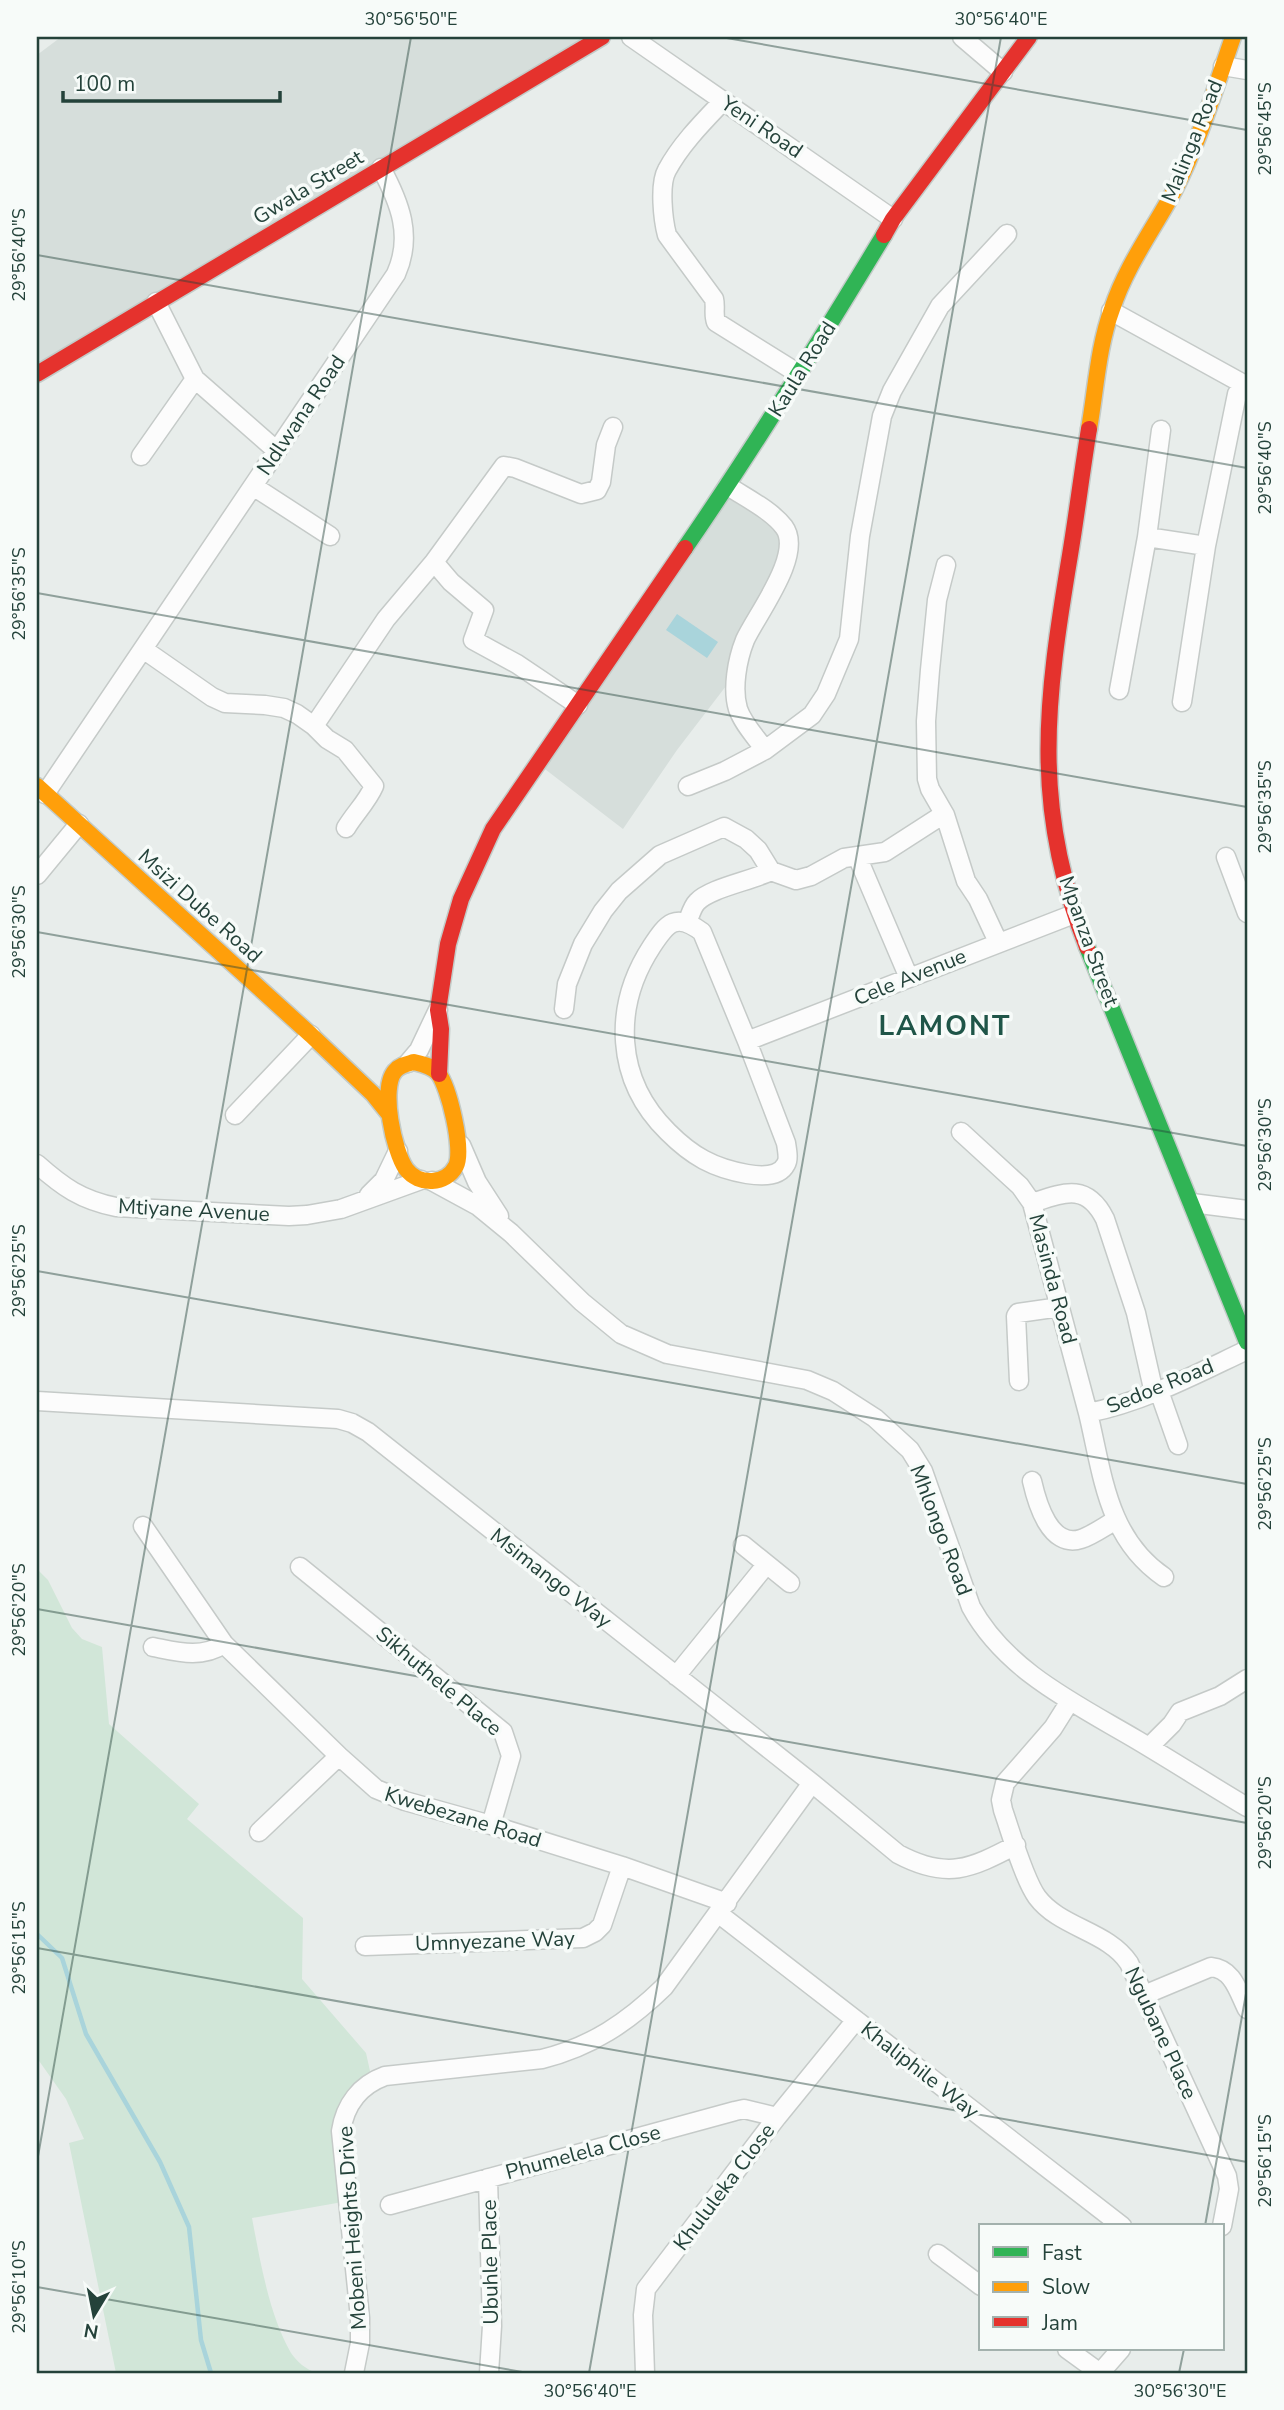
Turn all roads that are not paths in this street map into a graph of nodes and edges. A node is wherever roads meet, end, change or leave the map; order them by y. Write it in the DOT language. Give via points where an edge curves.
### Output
graph roads {
  1 [pos="602,37"];
  2 [pos="631,37"];
  3 [pos="962,37"];
  4 [pos="1029,37"];
  5 [pos="1233,37"];
  6 [pos="1223,66"];
  7 [pos="1247,70"];
  8 [pos="1003,72"];
  9 [pos="723,100"];
  10 [pos="381,168"];
  11 [pos="893,219"];
  12 [pos="1007,234"];
  13 [pos="156,302"];
  14 [pos="1111,311"];
  15 [pos="37,374"];
  16 [pos="799,374"];
  17 [pos="195,379"];
  18 [pos="1245,385"];
  19 [pos="613,427"];
  20 [pos="1161,430"];
  21 [pos="277,451"];
  22 [pos="141,456"];
  23 [pos="253,486"];
  24 [pos="728,486"];
  25 [pos="330,536"];
  26 [pos="1147,537"];
  27 [pos="1206,546"];
  28 [pos="434,562"];
  29 [pos="946,565"];
  30 [pos="143,649"];
  31 [pos="1119,690"];
  32 [pos="1182,702"];
  33 [pos="578,705"];
  34 [pos="314,726"];
  35 [pos="765,750"];
  36 [pos="688,786"];
  37 [pos="41,790"];
  38 [pos="944,814"];
  39 [pos="79,824"];
  40 [pos="345,828"];
  41 [pos="857,856"];
  42 [pos="1226,857"];
  43 [pos="771,871"];
  44 [pos="37,876"];
  45 [pos="1247,913"];
  46 [pos="1074,914"];
  47 [pos="687,923"];
  48 [pos="998,942"];
  49 [pos="909,978"];
  50 [pos="564,1009"];
  51 [pos="438,1010"];
  52 [pos="311,1035"];
  53 [pos="747,1041"];
  54 [pos="334,1058"];
  55 [pos="390,1066"];
  56 [pos="439,1074"];
  57 [pos="389,1114"];
  58 [pos="234,1115"];
  59 [pos="961,1132"];
  60 [pos="459,1142"];
  61 [pos="398,1152"];
  62 [pos="37,1164"];
  63 [pos="427,1181"];
  64 [pos="361,1201"];
  65 [pos="1032,1203"];
  66 [pos="1192,1203"];
  67 [pos="1247,1210"];
  68 [pos="511,1233"];
  69 [pos="1060,1307"];
  70 [pos="1247,1342"];
  71 [pos="1247,1350"];
  72 [pos="1019,1381"];
  73 [pos="1156,1392"];
  74 [pos="37,1401"];
  75 [pos="1088,1413"];
  76 [pos="1178,1445"];
  77 [pos="1032,1481"];
  78 [pos="1116,1520"];
  79 [pos="143,1526"];
  80 [pos="743,1545"];
  81 [pos="766,1565"];
  82 [pos="300,1567"];
  83 [pos="1164,1577"];
  84 [pos="790,1583"];
  85 [pos="224,1644"];
  86 [pos="153,1647"];
  87 [pos="676,1676"];
  88 [pos="1247,1679"];
  89 [pos="1070,1701"];
  90 [pos="1149,1748"];
  91 [pos="338,1756"];
  92 [pos="812,1783"];
  93 [pos="1247,1807"];
  94 [pos="491,1825"];
  95 [pos="259,1832"];
  96 [pos="1016,1845"];
  97 [pos="622,1866"];
  98 [pos="723,1908"];
  99 [pos="365,1946"];
  100 [pos="1144,1995"];
  101 [pos="1247,2009"];
  102 [pos="856,2020"];
  103 [pos="777,2117"];
  104 [pos="488,2178"];
  105 [pos="390,2205"];
  106 [pos="1119,2224"];
  107 [pos="1222,2224"];
  108 [pos="938,2254"];
  109 [pos="979,2285"];
  110 [pos="1068,2350"];
  111 [pos="1120,2350"];
  112 [pos="354,2373"];
  113 [pos="489,2373"];
  114 [pos="645,2373"];
  115 [pos="1100,2373"];
  1 -- 10 [label="street, Gwala Street"];
  2 -- 9 [label="street, Yeni Road"];
  3 -- 8 [label="street"];
  4 -- 8 [label="street, Kaula Road"];
  5 -- 6 [label="street"];
  6 -- 7 [label="street, Malinga Road"];
  6 -- 14 [label="street, Malinga Road" via="1182,173"];
  8 -- 11 [label="street, Kaula Road"];
  9 -- 11 [label="street, Yeni Road"];
  9 -- 16 [label="street" via="665,172 662,205 667,235 714,299 716,322"];
  10 -- 13 [label="street, Gwala Street"];
  10 -- 21 [label="street, Ndlwana Road" via="402,215 405,245 401,262"];
  11 -- 16 [label="street, Kaula Road"];
  12 -- 35 [label="street" via="940,306 892,391 882,416 860,536 849,639 812,715"];
  13 -- 15 [label="street, Gwala Street"];
  13 -- 17 [label="street"];
  14 -- 18 [label="street"];
  14 -- 46 [label="street, Mpanza Street" via="1085,452 1048,710 1049,803"];
  16 -- 24 [label="street, Kaula Road"];
  17 -- 21 [label="street"];
  17 -- 22 [label="street"];
  18 -- 27 [label="street" via="1237,394"];
  19 -- 28 [label="street" via="597,490 581,494 504,466"];
  20 -- 26 [label="street"];
  21 -- 23 [label="street, Ndlwana Road"];
  23 -- 25 [label="street"];
  23 -- 30 [label="street, Ndlwana Road"];
  24 -- 33 [label="street, Kaula Road"];
  24 -- 35 [label="street" via="785,528 789,540 787,559 744,642 737,674 739,711"];
  26 -- 27 [label="street"];
  26 -- 31 [label="street"];
  27 -- 32 [label="street"];
  28 -- 33 [label="street" via="484,610 473,640"];
  28 -- 34 [label="street" via="386,619"];
  29 -- 38 [label="street" via="937,600 925,754 930,789"];
  30 -- 34 [label="street" via="225,703 284,708"];
  30 -- 37 [label="street, Ndlwana Road"];
  33 -- 51 [label="street, Kaula Road" via="493,829 472,871 453,922"];
  34 -- 40 [label="street" via="345,750 374,786"];
  35 -- 36 [label="street"];
  37 -- 39 [label="street, Msizi Dube Road"];
  38 -- 41 [label="street" via="885,852"];
  38 -- 48 [label="street" via="965,881"];
  39 -- 44 [label="street"];
  39 -- 52 [label="street, Msizi Dube Road"];
  41 -- 43 [label="street" via="803,879"];
  41 -- 49 [label="street"];
  42 -- 45 [label="street"];
  43 -- 47 [label="street" via="704,896 695,903"];
  43 -- 50 [label="street" via="758,850 724,827 660,855 603,911 575,963"];
  46 -- 48 [label="street, Cele Avenue"];
  46 -- 66 [label="street, Mpanza Street"];
  47 -- 53 [label="street" via="702,932"];
  47 -- 53 [label="street" via="668,924 640,964 627,1001 625,1035 635,1088 688,1151 731,1171 762,1176 784,1168 788,1159"];
  48 -- 49 [label="street, Cele Avenue"];
  49 -- 53 [label="street, Cele Avenue"];
  51 -- 55 [label="street, Kaula Road" via="419,1050"];
  51 -- 56 [label="street, Kaula Road"];
  52 -- 54 [label="street, Msizi Dube Road"];
  52 -- 58 [label="street"];
  54 -- 55 [label="street"];
  54 -- 57 [label="street, Msizi Dube Road"];
  55 -- 56 [label="street" via="422,1064"];
  55 -- 57 [label="street"];
  56 -- 60 [label="street"];
  57 -- 61 [label="street"];
  59 -- 65 [label="street, Masinda Road" via="1020,1186"];
  60 -- 63 [label="street" via="456,1167 449,1175"];
  60 -- 68 [label="street, Mhlongo Road" via="485,1196"];
  61 -- 63 [label="street" via="407,1171"];
  61 -- 64 [label="street, Mtiyane Avenue" via="384,1180"];
  62 -- 64 [label="street, Mtiyane Avenue" via="67,1190 116,1207 289,1216 327,1213"];
  63 -- 64 [label="street, Mtiyane Avenue"];
  63 -- 68 [label="street, Mhlongo Road" via="478,1206"];
  65 -- 69 [label="street, Masinda Road"];
  65 -- 73 [label="street" via="1072,1192 1098,1205 1136,1313"];
  66 -- 67 [label="street"];
  66 -- 70 [label="street, Mpanza Street"];
  68 -- 89 [label="street, Mhlongo Road" via="582,1302 641,1345 807,1380 875,1418 910,1450 923,1471 979,1622 1022,1667"];
  69 -- 72 [label="street" via="1016,1315"];
  69 -- 75 [label="street, Masinda Road"];
  71 -- 73 [label="street, Sedoe Road"];
  73 -- 75 [label="street, Sedoe Road"];
  73 -- 76 [label="street"];
  74 -- 87 [label="street, Msimango Way" via="352,1423"];
  75 -- 78 [label="street, Sedoe Road"];
  77 -- 78 [label="street" via="1051,1530 1060,1537 1080,1539"];
  78 -- 83 [label="street, Sedoe Road" via="1138,1556"];
  79 -- 85 [label="street, Kwebezane Road"];
  80 -- 81 [label="street"];
  81 -- 84 [label="street"];
  81 -- 87 [label="street"];
  82 -- 94 [label="street, Sikhuthele Place" via="503,1732 511,1756"];
  85 -- 86 [label="street" via="187,1654"];
  85 -- 91 [label="street, Kwebezane Road"];
  87 -- 92 [label="street, Msimango Way"];
  88 -- 90 [label="street" via="1180,1712"];
  89 -- 90 [label="street, Mhlongo Road"];
  89 -- 96 [label="street, Ngubane Place" via="1054,1728 1005,1783 1001,1800"];
  90 -- 93 [label="street, Mhlongo Road"];
  91 -- 94 [label="street, Kwebezane Road" via="386,1795"];
  91 -- 95 [label="street"];
  92 -- 96 [label="street, Msimango Way" via="898,1854 929,1867 945,1870 979,1864"];
  92 -- 98 [label="street"];
  94 -- 97 [label="street, Kwebezane Road"];
  96 -- 100 [label="street, Ngubane Place" via="1036,1896 1123,1955"];
  97 -- 98 [label="street, Kwebezane Road"];
  97 -- 99 [label="street, Umnyezane Way" via="602,1925 583,1938"];
  98 -- 102 [label="street, Khaliphile Way"];
  98 -- 112 [label="street, Mobeni Heights Drive" via="664,1987 639,2012 588,2044 542,2059 385,2076 358,2093 348,2106 341,2131 360,2318"];
  100 -- 101 [label="street" via="1211,1966 1227,1972"];
  100 -- 107 [label="street, Ngubane Place" via="1227,2176"];
  102 -- 103 [label="street, Khululeka Close"];
  102 -- 106 [label="street, Khaliphile Way"];
  103 -- 104 [label="street, Phumelela Close" via="744,2109"];
  103 -- 114 [label="street, Khululeka Close" via="646,2288"];
  104 -- 105 [label="street, Phumelela Close"];
  104 -- 113 [label="street, Ubuhle Place"];
  108 -- 109 [label="street"];
  110 -- 115 [label="street"];
  111 -- 115 [label="street"];
}
